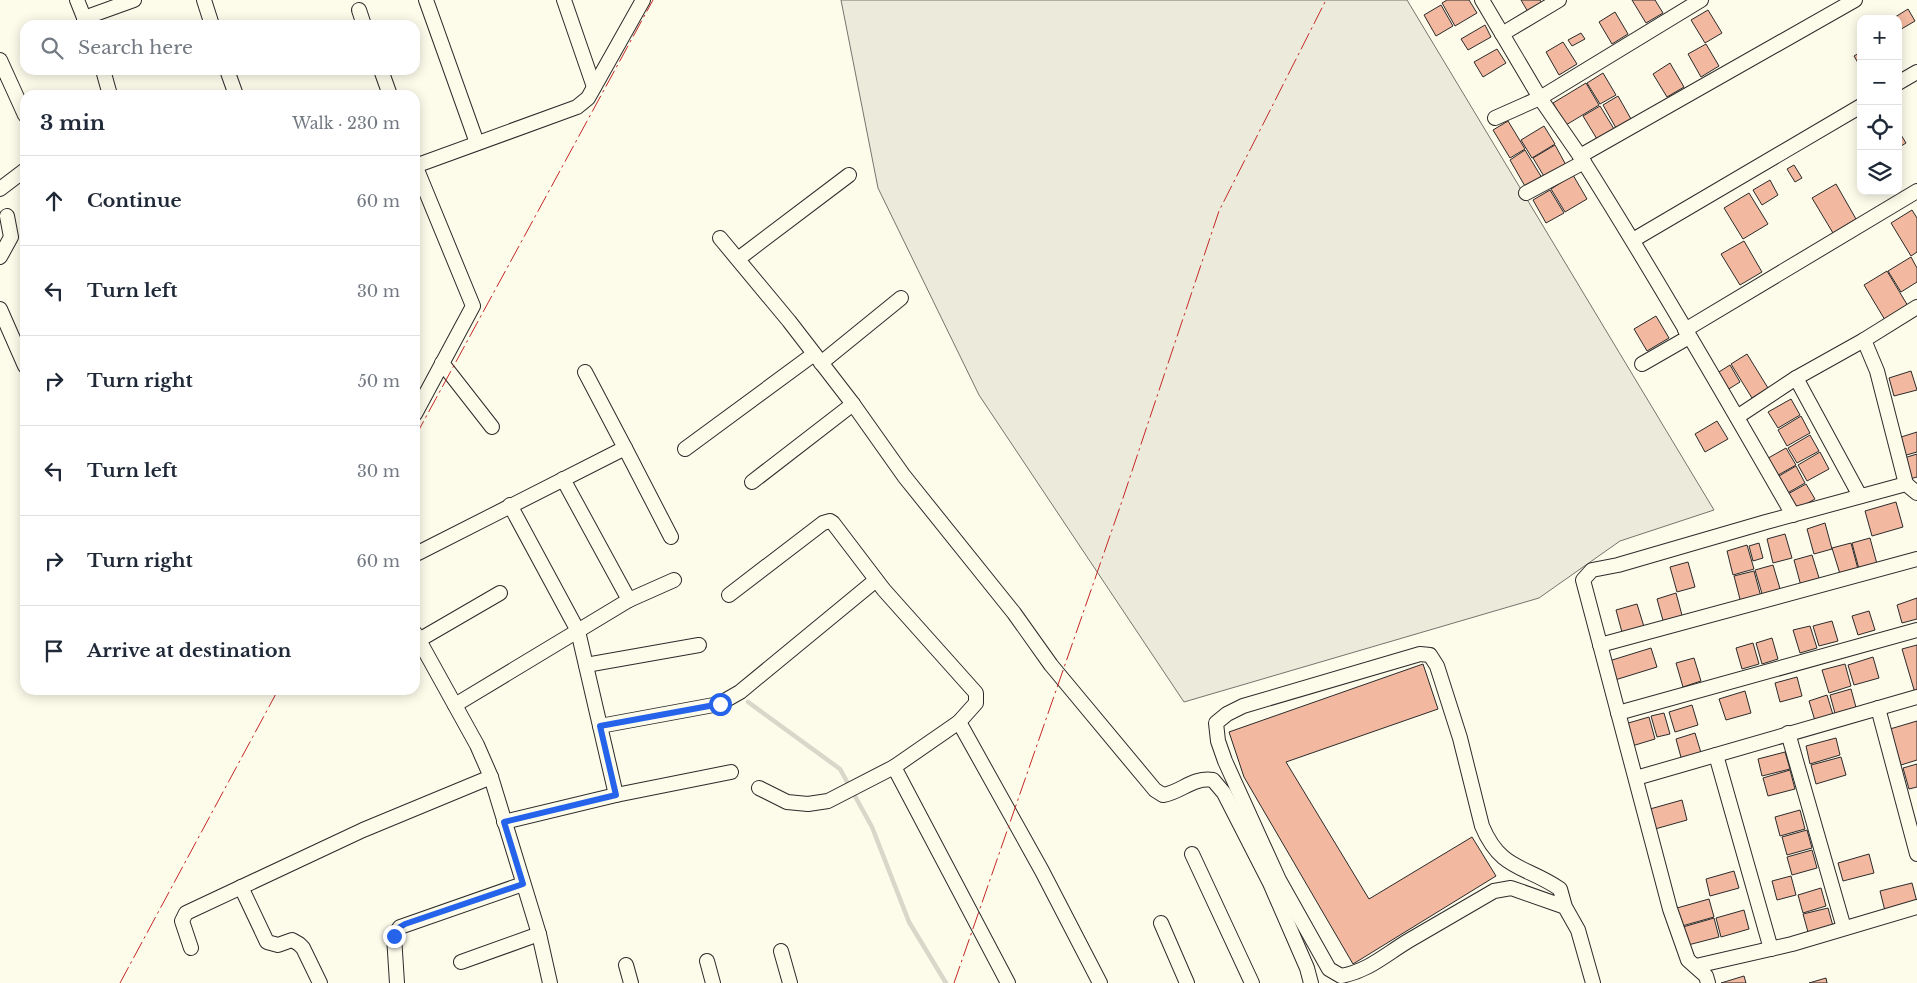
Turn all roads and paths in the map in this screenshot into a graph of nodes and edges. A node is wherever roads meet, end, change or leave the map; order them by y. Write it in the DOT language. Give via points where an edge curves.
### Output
graph roads {
  1 [pos="77,0"];
  2 [pos="134,0"];
  3 [pos="204,0"];
  4 [pos="426,0"];
  5 [pos="564,0"];
  6 [pos="643,0"];
  7 [pos="1482,0"];
  8 [pos="1559,0"];
  9 [pos="1701,0"];
  10 [pos="1855,0"];
  11 [pos="359,10"];
  12 [pos="85,20"];
  13 [pos="87,20"];
  14 [pos="210,20"];
  15 [pos="362,20"];
  16 [pos="1502,34"];
  17 [pos="0,60"];
  18 [pos="1917,72"];
  19 [pos="104,75"];
  20 [pos="229,75"];
  21 [pos="382,75"];
  22 [pos="1902,81"];
  23 [pos="594,88"];
  24 [pos="109,90"];
  25 [pos="234,90"];
  26 [pos="388,90"];
  27 [pos="1540,98"];
  28 [pos="20,104"];
  29 [pos="1857,108"];
  30 [pos="1495,118"];
  31 [pos="477,143"];
  32 [pos="1582,159"];
  33 [pos="420,164"];
  34 [pos="20,174"];
  35 [pos="849,175"];
  36 [pos="420,178"];
  37 [pos="0,189"];
  38 [pos="1917,191"];
  39 [pos="1526,193"];
  40 [pos="7,216"];
  41 [pos="720,238"];
  42 [pos="1633,240"];
  43 [pos="0,257"];
  44 [pos="738,259"];
  45 [pos="901,298"];
  46 [pos="1917,307"];
  47 [pos="0,309"];
  48 [pos="1687,334"];
  49 [pos="1864,340"];
  50 [pos="20,355"];
  51 [pos="817,358"];
  52 [pos="442,363"];
  53 [pos="1642,364"];
  54 [pos="585,372"];
  55 [pos="1796,378"];
  56 [pos="853,404"];
  57 [pos="420,405"];
  58 [pos="1737,417"];
  59 [pos="492,427"];
  60 [pos="624,448"];
  61 [pos="685,449"];
  62 [pos="562,479"];
  63 [pos="752,482"];
  64 [pos="1912,488"];
  65 [pos="1860,496"];
  66 [pos="510,505"];
  67 [pos="1792,515"];
  68 [pos="671,537"];
  69 [pos="420,550"];
  70 [pos="1917,559"];
  71 [pos="674,580"];
  72 [pos="876,580"];
  73 [pos="500,593"];
  74 [pos="729,595"];
  75 [pos="629,600"];
  76 [pos="1917,630"];
  77 [pos="578,631"];
  78 [pos="420,634"];
  79 [pos="420,642"];
  80 [pos="698,645"];
  81 [pos="1600,645"];
  82 [pos="586,665"];
  83 [pos="1917,697"];
  84 [pos="455,706"];
  85 [pos="1878,708"];
  86 [pos="1618,713"];
  87 [pos="959,722"];
  88 [pos="600,726"];
  89 [pos="1788,734"];
  90 [pos="1716,755"];
  91 [pos="894,767"];
  92 [pos="731,772"];
  93 [pos="490,776"];
  94 [pos="1636,778"];
  95 [pos="759,788"];
  96 [pos="616,795"];
  97 [pos="504,822"];
  98 [pos="1192,854"];
  99 [pos="1917,854"];
  100 [pos="523,884"];
  101 [pos="241,888"];
  102 [pos="1564,907"];
  103 [pos="1917,907"];
  104 [pos="1161,923"];
  105 [pos="1844,928"];
  106 [pos="539,934"];
  107 [pos="191,948"];
  108 [pos="1772,949"];
  109 [pos="781,952"];
  110 [pos="707,961"];
  111 [pos="461,962"];
  112 [pos="626,964"];
  113 [pos="1696,966"];
  114 [pos="320,983"];
  115 [pos="397,983"];
  116 [pos="550,983"];
  117 [pos="631,983"];
  118 [pos="713,983"];
  119 [pos="790,983"];
  120 [pos="1008,983"];
  121 [pos="1100,983"];
  122 [pos="1188,983"];
  123 [pos="1252,983"];
  124 [pos="1311,983"];
  125 [pos="1593,983"];
  126 [pos="1708,983"];
  1 -- 12 [label="street"];
  2 -- 13 [label="street"];
  3 -- 14 [label="street"];
  4 -- 31 [label="street"];
  5 -- 23 [label="street"];
  6 -- 23 [label="street"];
  7 -- 16 [label="street"];
  8 -- 16 [label="street"];
  9 -- 27 [label="street"];
  10 -- 32 [label="street"];
  11 -- 15 [label="street"];
  16 -- 27 [label="street"];
  17 -- 28 [label="street"];
  18 -- 22 [label="street"];
  19 -- 24 [label="street"];
  20 -- 25 [label="street"];
  21 -- 26 [label="street"];
  23 -- 31 [label="street" via="577,107"];
  27 -- 30 [label="street"];
  27 -- 32 [label="street"];
  29 -- 42 [label="street"];
  31 -- 33 [label="street"];
  32 -- 39 [label="street"];
  32 -- 42 [label="street"];
  34 -- 37 [label="street"];
  35 -- 44 [label="street"];
  36 -- 52 [label="street" via="473,306"];
  38 -- 48 [label="street"];
  40 -- 43 [label="street" via="11,237"];
  41 -- 44 [label="street"];
  42 -- 48 [label="street"];
  44 -- 51 [label="street"];
  45 -- 51 [label="street"];
  46 -- 49 [label="street"];
  47 -- 50 [label="street"];
  48 -- 53 [label="street"];
  48 -- 58 [label="street"];
  49 -- 55 [label="street"];
  49 -- 64 [label="street" via="1877,371"];
  51 -- 56 [label="street"];
  51 -- 61 [label="street"];
  52 -- 57 [label="street"];
  52 -- 59 [label="street"];
  54 -- 60 [label="street"];
  55 -- 58 [label="street"];
  55 -- 65 [label="street"];
  56 -- 63 [label="street"];
  56 -- 124 [label="street" via="904,476 1014,613 1051,665 1155,790 1162,795 1174,793 1202,778 1213,780 1224,794 1270,883"];
  58 -- 67 [label="street"];
  60 -- 62 [label="street"];
  60 -- 68 [label="street"];
  62 -- 66 [label="street"];
  62 -- 75 [label="street"];
  64 -- 65 [label="street"];
  65 -- 67 [label="street"];
  66 -- 69 [label="street"];
  66 -- 77 [label="street"];
  67 -- 81 [label="street" via="1592,570 1583,580"];
  70 -- 81 [label="street"];
  71 -- 75 [label="street"];
  72 -- 74 [label="street" via="830,520"];
  72 -- 87 [label="street" via="976,692 976,703"];
  72 -- 88 [label="street" via="726,701"];
  73 -- 78 [label="street"];
  75 -- 77 [label="street"];
  76 -- 86 [label="street"];
  77 -- 82 [label="street"];
  77 -- 84 [label="street"];
  79 -- 84 [label="street"];
  80 -- 82 [label="street"];
  81 -- 86 [label="street"];
  82 -- 88 [label="street"];
  83 -- 85 [label="street"];
  84 -- 93 [label="street"];
  85 -- 89 [label="street"];
  85 -- 99 [label="street"];
  86 -- 94 [label="street"];
  87 -- 91 [label="street"];
  87 -- 121 [label="street"];
  88 -- 96 [label="street"];
  89 -- 90 [label="street"];
  89 -- 105 [label="street"];
  90 -- 94 [label="street"];
  90 -- 108 [label="street"];
  91 -- 95 [label="street" via="828,801 808,804 786,802"];
  91 -- 120 [label="street"];
  92 -- 96 [label="street"];
  93 -- 97 [label="street"];
  93 -- 101 [label="street" via="363,830"];
  94 -- 113 [label="street" via="1670,909 1688,960"];
  96 -- 97 [label="street"];
  97 -- 100 [label="street"];
  98 -- 123 [label="street"];
  100 -- 106 [label="street"];
  100 -- 115 [label="street" via="400,927 394,936"];
  101 -- 107 [label="street" via="184,916 182,921"];
  101 -- 114 [label="street" via="267,942 278,945 292,940 299,944"];
  102 -- 102 [label="street" via="1560,889 1512,865 1486,836 1460,738 1437,666 1430,655 1420,654 1244,706 1216,723 1225,761 1279,880 1330,969 1341,976 1373,964 1494,891 1511,888"];
  102 -- 125 [label="street" via="1578,930"];
  103 -- 105 [label="street"];
  104 -- 122 [label="street"];
  105 -- 108 [label="street"];
  106 -- 111 [label="street"];
  106 -- 116 [label="street"];
  108 -- 113 [label="street"];
  109 -- 119 [label="street"];
  110 -- 118 [label="street"];
  112 -- 117 [label="street"];
  113 -- 126 [label="street"];
}
